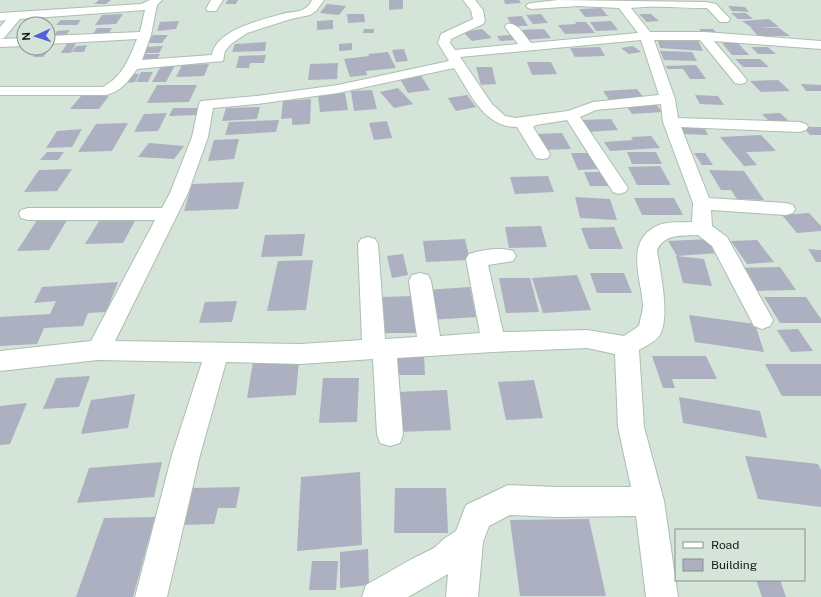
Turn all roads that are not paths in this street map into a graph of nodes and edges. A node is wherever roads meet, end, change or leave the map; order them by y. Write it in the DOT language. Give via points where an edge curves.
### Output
graph roads {
  1 [pos="53,0"];
  2 [pos="318,0"];
  3 [pos="469,0"];
  4 [pos="651,1"];
  5 [pos="154,2"];
  6 [pos="623,5"];
  7 [pos="532,6"];
  8 [pos="104,7"];
  9 [pos="42,14"];
  10 [pos="16,16"];
  11 [pos="0,17"];
  12 [pos="724,19"];
  13 [pos="87,23"];
  14 [pos="511,27"];
  15 [pos="0,35"];
  16 [pos="145,35"];
  17 [pos="646,36"];
  18 [pos="704,36"];
  19 [pos="56,40"];
  20 [pos="16,42"];
  21 [pos="0,43"];
  22 [pos="821,45"];
  23 [pos="528,48"];
  24 [pos="455,58"];
  25 [pos="133,65"];
  26 [pos="740,80"];
  27 [pos="0,91"];
  28 [pos="668,99"];
  29 [pos="571,115"];
  30 [pos="534,120"];
  31 [pos="671,122"];
  32 [pos="800,127"];
  33 [pos="542,154"];
  34 [pos="619,188"];
  35 [pos="702,203"];
  36 [pos="786,209"];
  37 [pos="28,214"];
  38 [pos="168,214"];
  39 [pos="702,228"];
  40 [pos="368,244"];
  41 [pos="506,256"];
  42 [pos="420,281"];
  43 [pos="762,320"];
  44 [pos="494,342"];
  45 [pos="627,346"];
  46 [pos="430,347"];
  47 [pos="379,349"];
  48 [pos="98,350"];
  49 [pos="217,352"];
  50 [pos="0,361"];
  51 [pos="390,434"];
  52 [pos="649,501"];
  53 [pos="468,542"];
  54 [pos="151,597"];
  55 [pos="378,597"];
  56 [pos="462,597"];
  57 [pos="662,597"];
  1 -- 9 [label="street"];
  2 -- 25 [label="street" via="306,13 243,30 227,41 219,51 218,58"];
  3 -- 24 [label="street" via="477,10 479,21 445,37 444,43"];
  4 -- 6 [label="street"];
  4 -- 12 [label="street" via="675,5 712,6"];
  5 -- 8 [label="street" via="142,7"];
  5 -- 16 [label="street"];
  6 -- 7 [label="street" via="556,3"];
  6 -- 17 [label="street"];
  8 -- 9 [label="street"];
  8 -- 13 [label="street"];
  9 -- 10 [label="street"];
  10 -- 11 [label="street"];
  10 -- 15 [label="street"];
  14 -- 23 [label="street"];
  16 -- 19 [label="street"];
  16 -- 25 [label="street"];
  17 -- 18 [label="street"];
  17 -- 23 [label="street"];
  17 -- 28 [label="street"];
  18 -- 22 [label="street"];
  18 -- 26 [label="street"];
  20 -- 21 [label="street"];
  23 -- 24 [label="street"];
  24 -- 30 [label="street" via="487,108 500,119 515,123"];
  24 -- 38 [label="street" via="338,89 206,104 200,137 179,194"];
  25 -- 27 [label="street" via="119,84 106,91"];
  28 -- 29 [label="street" via="593,106"];
  28 -- 31 [label="street"];
  29 -- 30 [label="street"];
  29 -- 34 [label="street"];
  30 -- 33 [label="street" via="525,125 525,129"];
  31 -- 32 [label="street"];
  31 -- 35 [label="street"];
  35 -- 36 [label="street"];
  35 -- 39 [label="street"];
  37 -- 38 [label="street"];
  38 -- 48 [label="street"];
  39 -- 43 [label="street" via="720,242"];
  39 -- 45 [label="street" via="665,230 652,239 647,250 654,306 650,331"];
  40 -- 47 [label="street"];
  41 -- 44 [label="street" via="476,259"];
  42 -- 46 [label="street"];
  44 -- 45 [label="street" via="587,339"];
  44 -- 46 [label="street"];
  45 -- 52 [label="street" via="631,427"];
  46 -- 47 [label="street"];
  47 -- 49 [label="street" via="301,354"];
  47 -- 51 [label="street"];
  48 -- 49 [label="street"];
  48 -- 50 [label="street"];
  49 -- 54 [label="street" via="186,455"];
  52 -- 53 [label="street" via="508,500 477,516"];
  52 -- 57 [label="street"];
  53 -- 55 [label="street" via="445,559"];
  53 -- 56 [label="street"];
}
